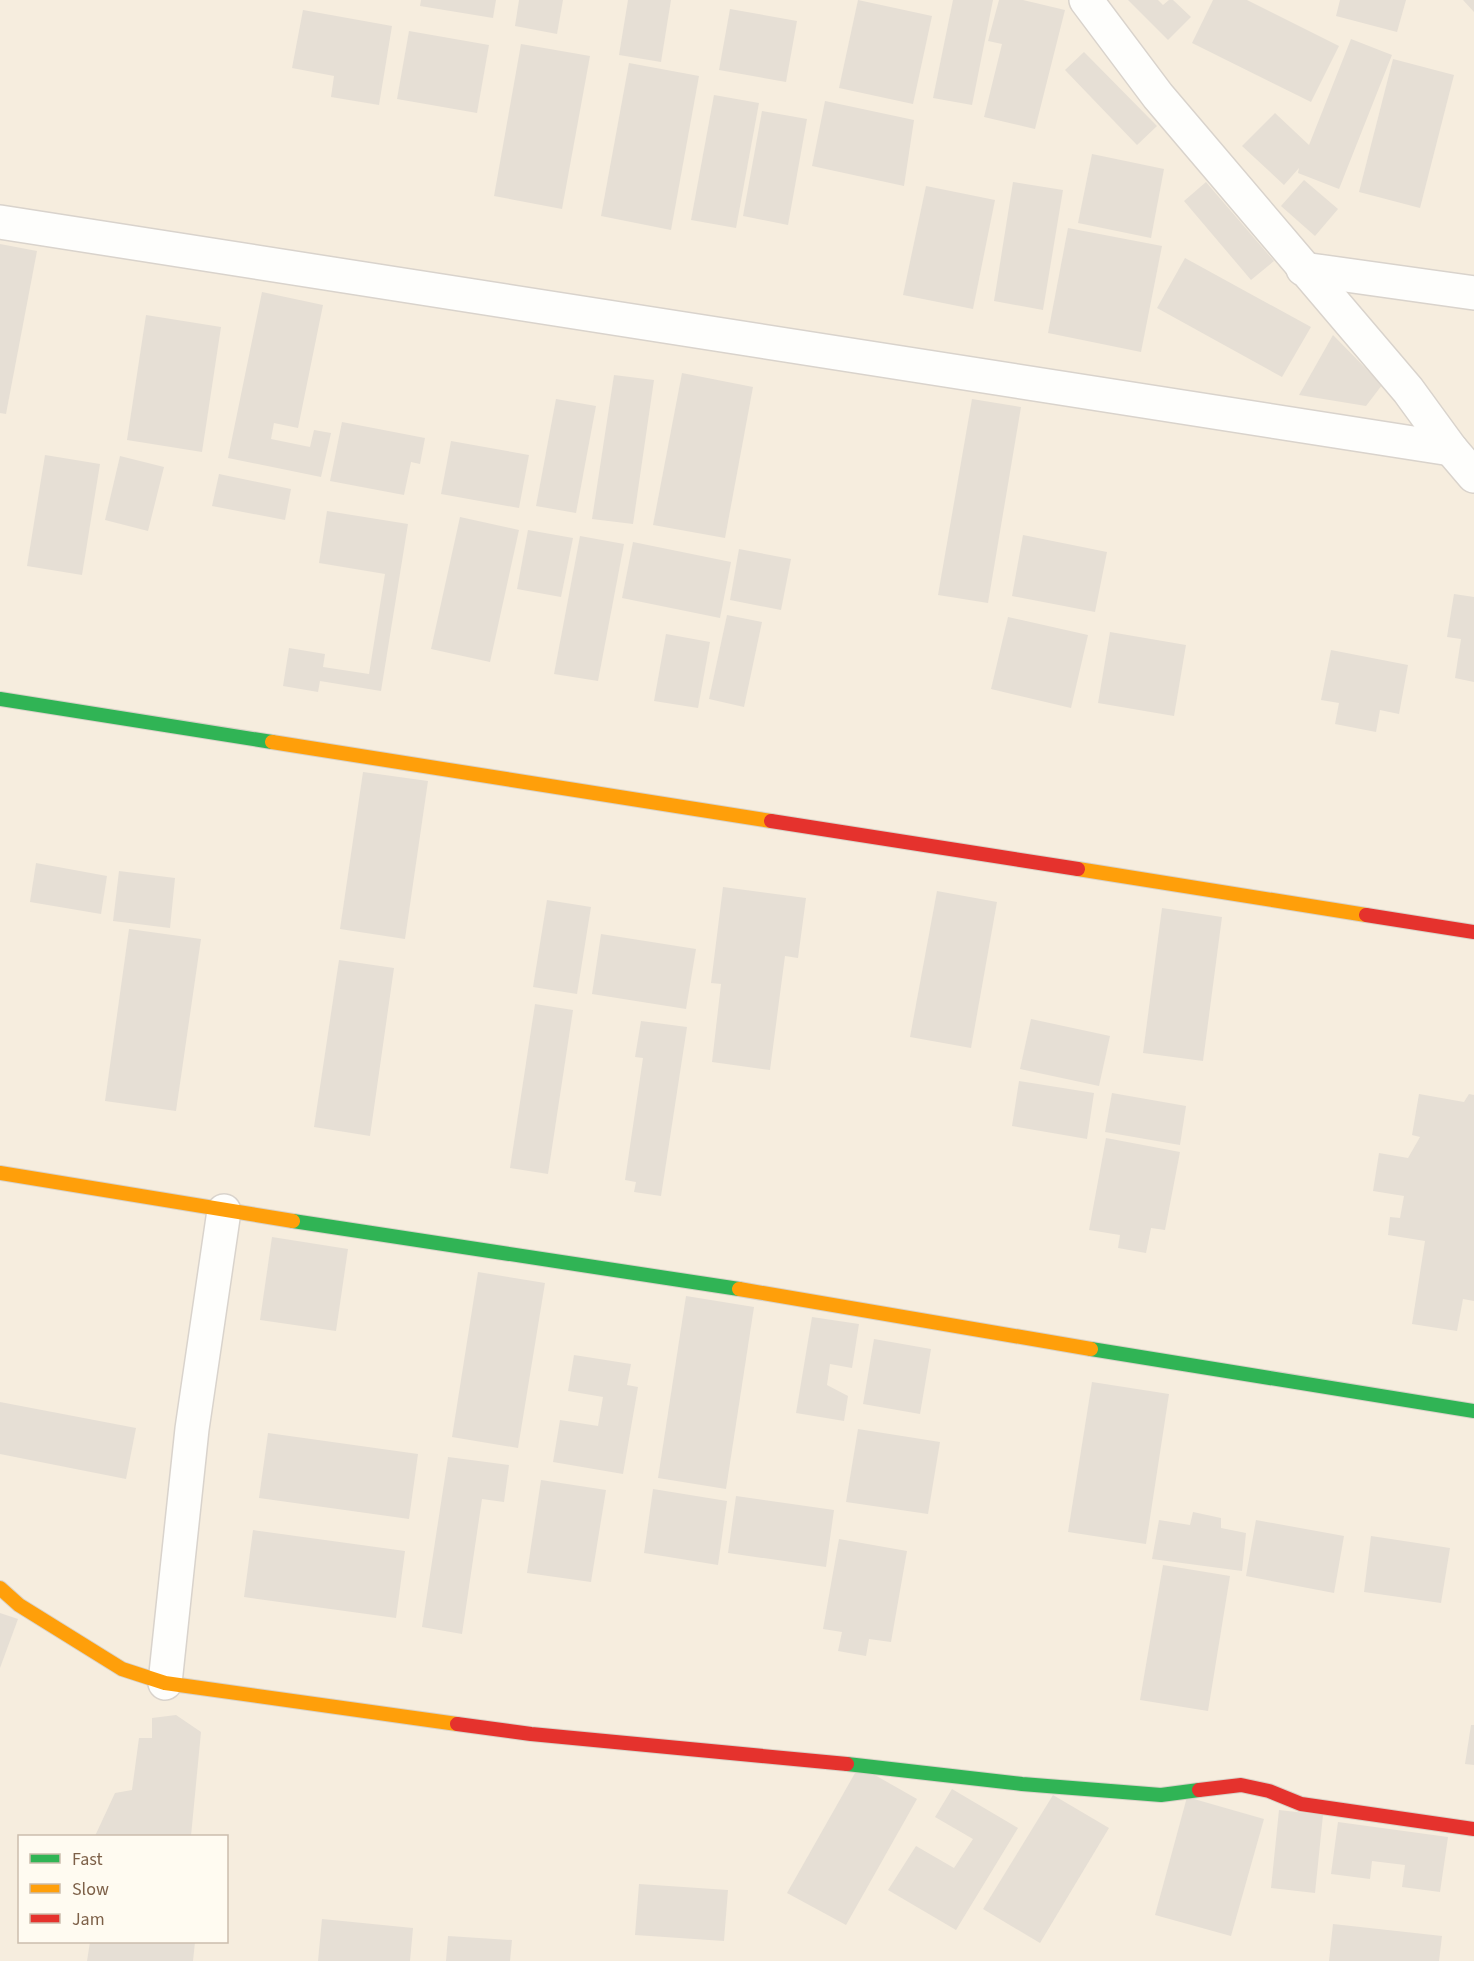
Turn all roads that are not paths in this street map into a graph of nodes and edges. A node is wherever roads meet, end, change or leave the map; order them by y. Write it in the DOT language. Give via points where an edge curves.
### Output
graph roads {
  1 [pos="1086,0"];
  2 [pos="0,222"];
  3 [pos="1303,269"];
  4 [pos="1474,293"];
  5 [pos="1407,390"];
  6 [pos="1383,438"];
  7 [pos="1451,449"];
  8 [pos="1474,476"];
  9 [pos="0,699"];
  10 [pos="1474,932"];
  11 [pos="0,1173"];
  12 [pos="224,1211"];
  13 [pos="1474,1411"];
  14 [pos="0,1588"];
  15 [pos="165,1683"];
  16 [pos="1474,1829"];
  1 -- 3 [label="street" via="1158,96"];
  2 -- 6 [label="street"];
  3 -- 4 [label="street"];
  3 -- 5 [label="street"];
  5 -- 6 [label="street"];
  5 -- 7 [label="street"];
  6 -- 7 [label="street"];
  7 -- 8 [label="street"];
  9 -- 10 [label="street"];
  11 -- 12 [label="street"];
  12 -- 13 [label="street" via="739,1290"];
  12 -- 15 [label="street" via="192,1429"];
  14 -- 15 [label="street" via="19,1605 122,1669"];
  15 -- 16 [label="street" via="531,1734 1022,1784 1161,1795 1241,1785 1301,1804"];
}
